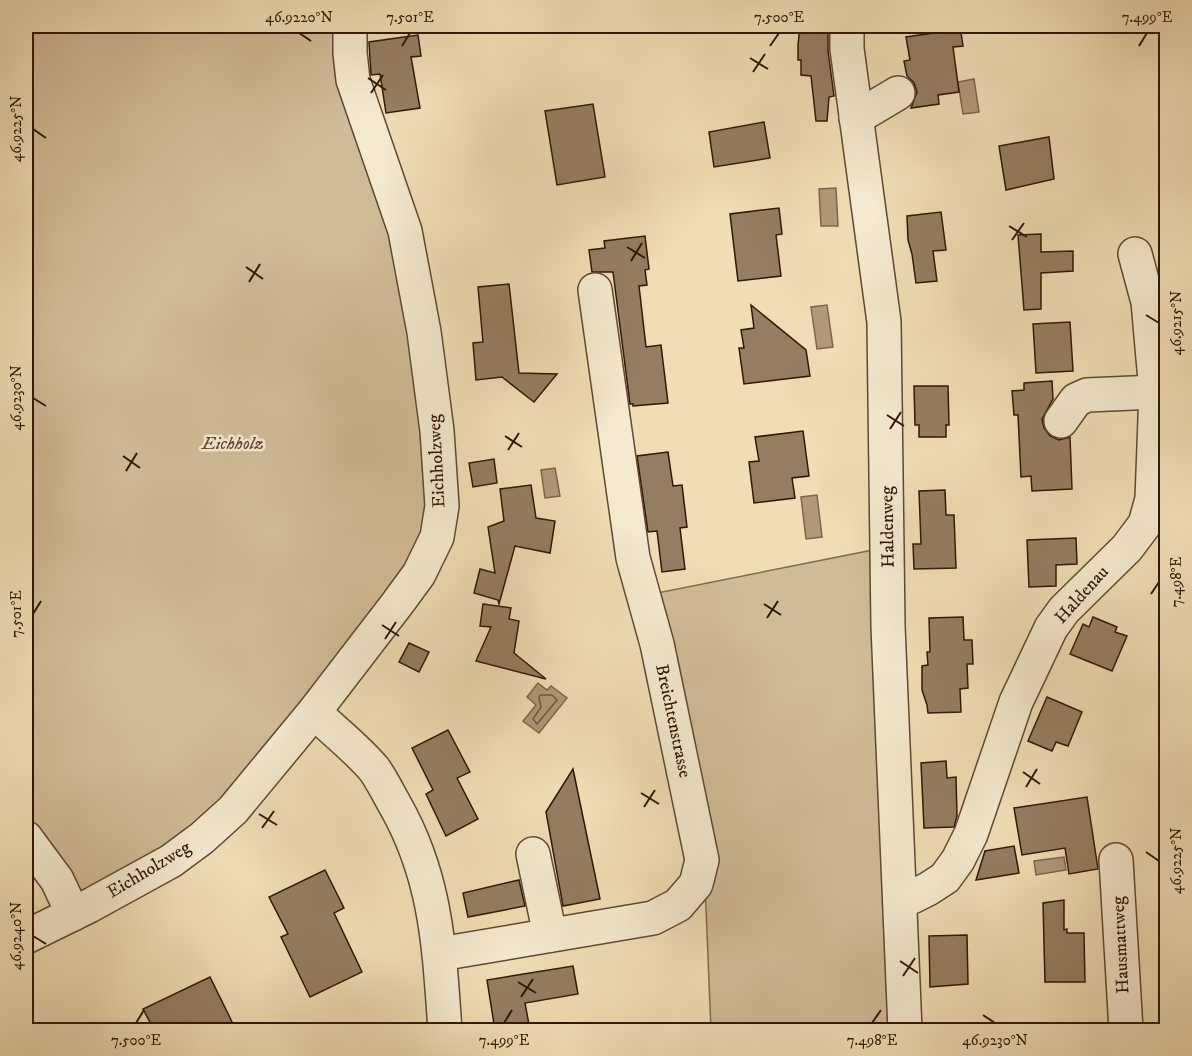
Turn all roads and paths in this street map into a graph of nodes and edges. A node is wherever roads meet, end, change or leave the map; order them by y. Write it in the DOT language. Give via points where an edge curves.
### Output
graph roads {
  1 [pos="350,26"];
  2 [pos="847,26"];
  3 [pos="898,93"];
  4 [pos="856,118"];
  5 [pos="1135,254"];
  6 [pos="595,290"];
  7 [pos="1156,392"];
  8 [pos="1061,421"];
  9 [pos="314,712"];
  10 [pos="26,838"];
  11 [pos="533,854"];
  12 [pos="1116,860"];
  13 [pos="900,898"];
  14 [pos="74,914"];
  15 [pos="550,935"];
  16 [pos="26,937"];
  17 [pos="440,954"];
  18 [pos="445,1030"];
  19 [pos="905,1030"];
  20 [pos="1126,1030"];
  1 -- 9 [label="street, Eichholzweg" via="353,80 405,231 438,431 442,506 437,537 419,574"];
  2 -- 4 [label="street, Haldenweg"];
  3 -- 4 [label="street"];
  4 -- 13 [label="street, Haldenweg" via="884,322 888,626"];
  5 -- 7 [label="street, Haldenau" via="1148,302"];
  6 -- 15 [label="street, Breichtenstrasse" via="633,558 657,644 702,860 696,884 678,905 653,918"];
  7 -- 8 [label="street" via="1077,387 1076,400"];
  7 -- 13 [label="street, Haldenau" via="1152,499 1145,524 1051,628 1016,702 971,834 958,860 945,878 912,897"];
  9 -- 14 [label="street, Eichholzweg" via="233,810 202,838 171,861"];
  9 -- 17 [label="street" via="375,771 410,831 425,871"];
  10 -- 14 [label="street" via="57,880"];
  11 -- 15 [label="street"];
  12 -- 20 [label="street, Hausmattweg"];
  13 -- 19 [label="street, Haldenweg"];
  14 -- 16 [label="street, Eichholzweg"];
  15 -- 17 [label="street, Breichtenstrasse"];
  17 -- 18 [label="street"];
}
